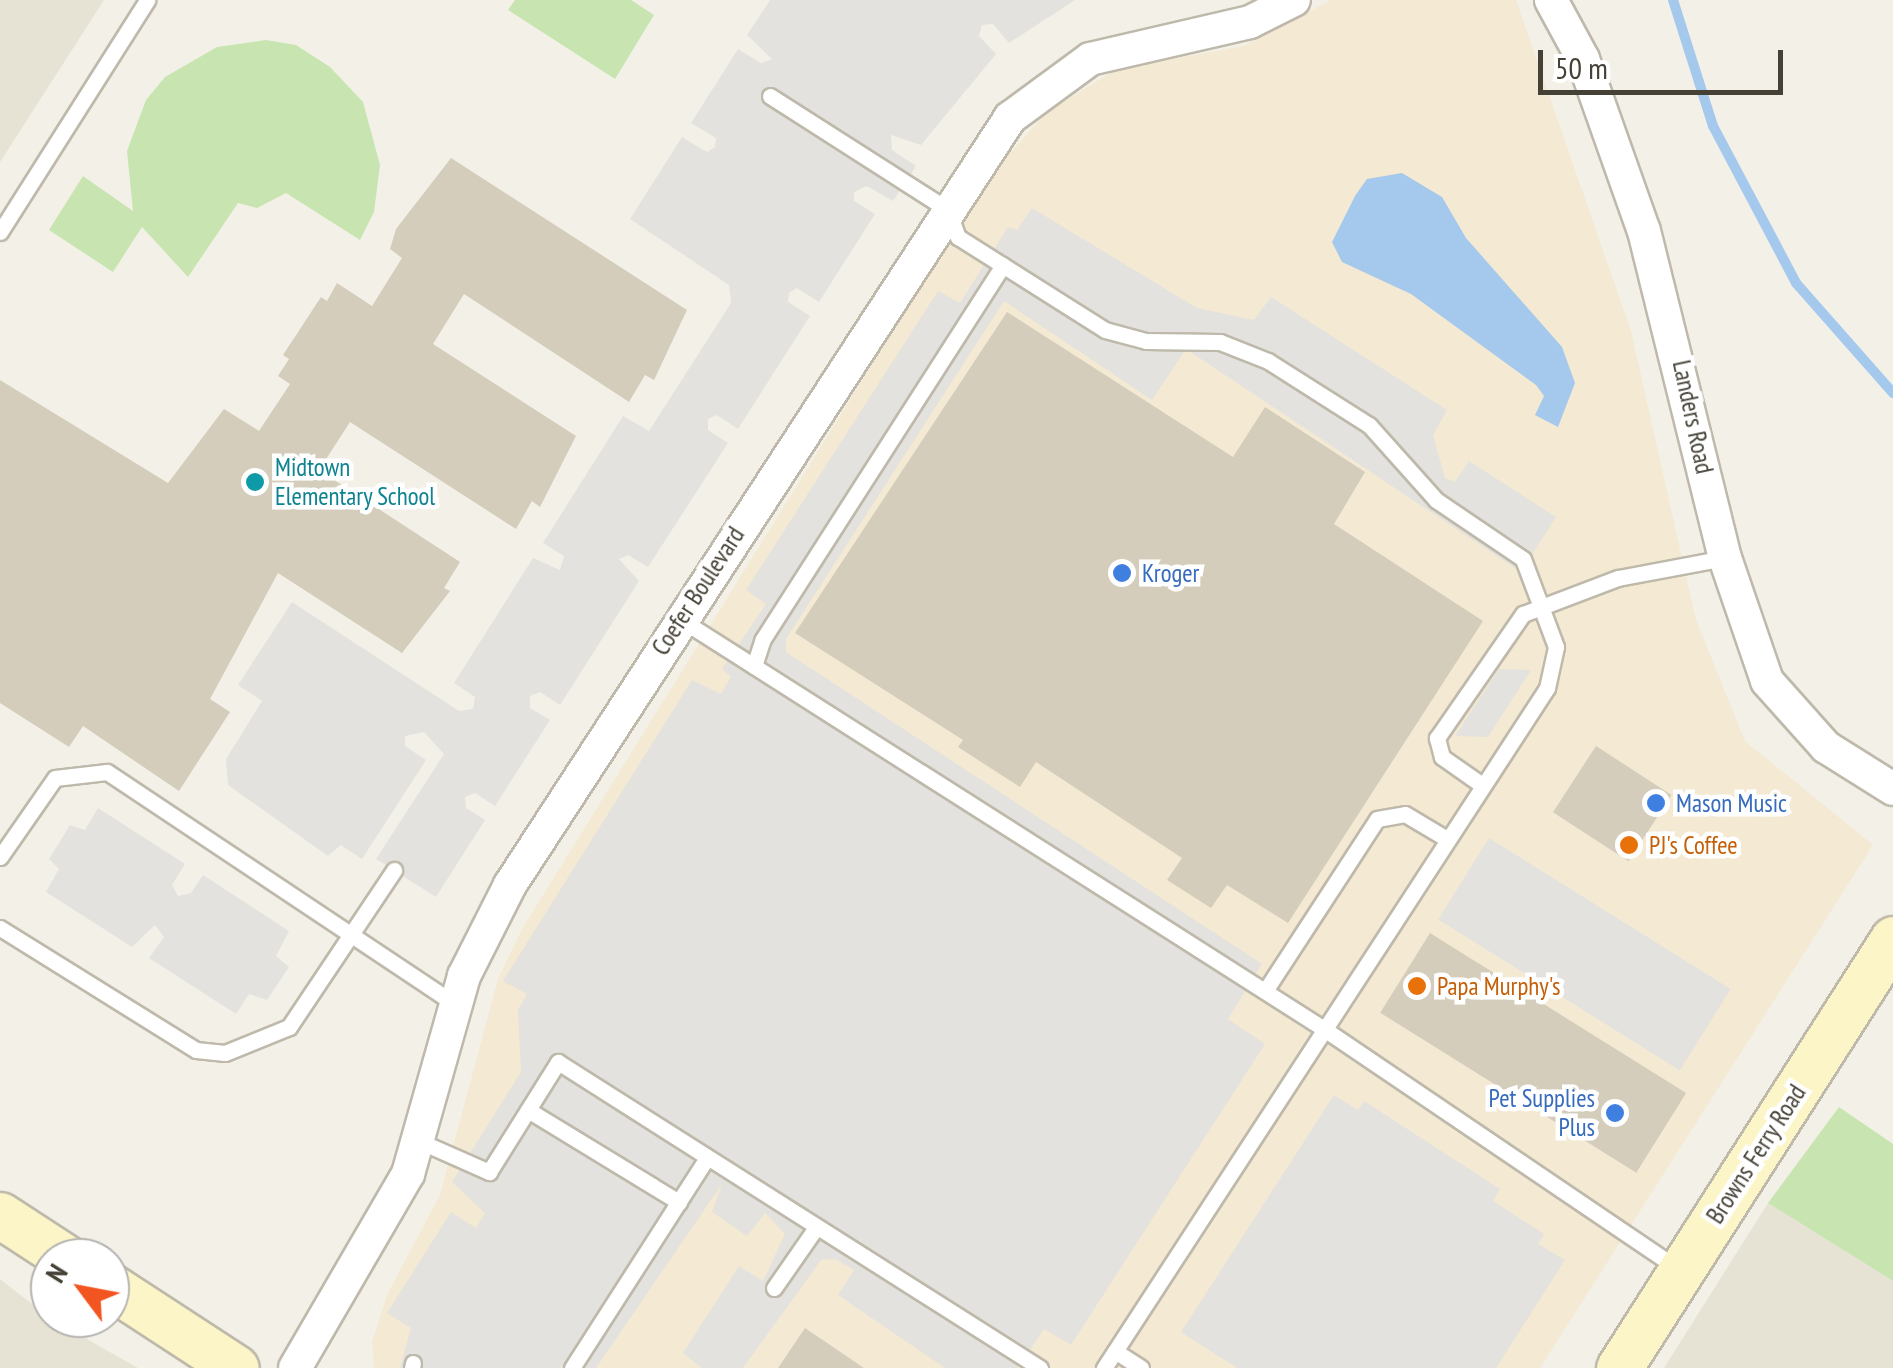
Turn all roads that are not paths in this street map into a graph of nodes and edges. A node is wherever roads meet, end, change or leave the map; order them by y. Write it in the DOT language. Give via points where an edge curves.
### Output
graph roads {
  1 [pos="147,0"];
  2 [pos="1294,0"];
  3 [pos="1551,0"];
  4 [pos="770,96"];
  5 [pos="948,210"];
  6 [pos="0,232"];
  7 [pos="1003,265"];
  8 [pos="1725,558"];
  9 [pos="1542,600"];
  10 [pos="680,619"];
  11 [pos="754,666"];
  12 [pos="1482,785"];
  13 [pos="1893,788"];
  14 [pos="1447,839"];
  15 [pos="0,856"];
  16 [pos="394,870"];
  17 [pos="0,928"];
  18 [pos="353,931"];
  19 [pos="1893,939"];
  20 [pos="1265,991"];
  21 [pos="455,1004"];
  22 [pos="1324,1029"];
  23 [pos="528,1110"];
  24 [pos="419,1141"];
  25 [pos="705,1161"];
  26 [pos="679,1202"];
  27 [pos="0,1216"];
  28 [pos="815,1229"];
  29 [pos="35,1238"];
  30 [pos="1681,1271"];
  31 [pos="774,1288"];
  32 [pos="130,1299"];
  33 [pos="1115,1351"];
  34 [pos="236,1368"];
  35 [pos="295,1368"];
  36 [pos="572,1368"];
  37 [pos="1040,1368"];
  38 [pos="1104,1368"];
  39 [pos="1141,1368"];
  40 [pos="1619,1368"];
  1 -- 6 [label="lane"];
  2 -- 5 [label="street, Coefer Boulevard" via="1250,22 1133,44 1068,69 1010,118"];
  3 -- 8 [label="street, Landers Road" via="1584,59 1644,230 1677,338"];
  4 -- 5 [label="lane"];
  5 -- 7 [label="lane" via="958,237"];
  5 -- 10 [label="street, Coefer Boulevard"];
  7 -- 9 [label="lane" via="1104,330 1146,341 1220,342 1268,360 1369,424 1436,500 1507,542"];
  7 -- 11 [label="lane" via="763,639"];
  8 -- 9 [label="lane"];
  8 -- 13 [label="street, Landers Road" via="1768,681 1826,748"];
  9 -- 12 [label="lane" via="1557,668"];
  9 -- 12 [label="lane" via="1504,635 1437,738 1442,757"];
  10 -- 11 [label="lane"];
  10 -- 21 [label="street, Coefer Boulevard" via="510,886"];
  11 -- 20 [label="lane"];
  12 -- 14 [label="lane"];
  14 -- 20 [label="lane" via="1404,814 1378,819"];
  14 -- 22 [label="lane"];
  15 -- 18 [label="lane" via="56,778 107,772"];
  16 -- 18 [label="lane"];
  17 -- 18 [label="lane" via="196,1050 226,1053 289,1027"];
  18 -- 21 [label="lane"];
  19 -- 30 [label="main road, Browns Ferry Road"];
  20 -- 22 [label="lane"];
  21 -- 24 [label="street, Coefer Boulevard"];
  22 -- 30 [label="lane"];
  22 -- 33 [label="lane"];
  23 -- 24 [label="lane" via="489,1172"];
  23 -- 25 [label="lane" via="558,1062"];
  23 -- 26 [label="lane"];
  24 -- 35 [label="street, Coefer Boulevard" via="351,1284"];
  25 -- 26 [label="lane"];
  25 -- 28 [label="lane"];
  26 -- 36 [label="lane"];
  27 -- 29 [label="main road"];
  28 -- 31 [label="lane"];
  28 -- 37 [label="lane"];
  30 -- 40 [label="main road, Browns Ferry Road"];
  32 -- 34 [label="main road"];
  33 -- 38 [label="lane"];
  33 -- 39 [label="lane"];
}
